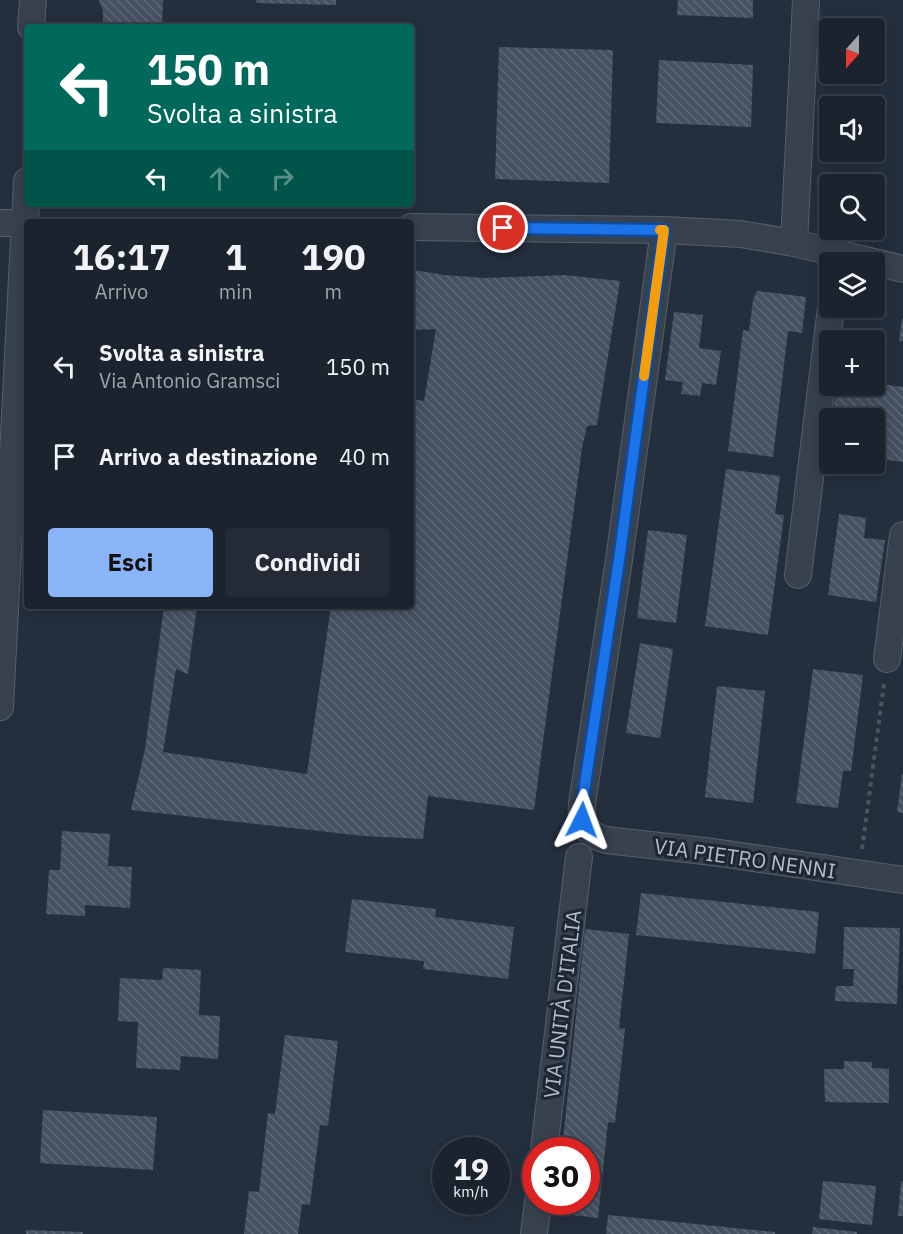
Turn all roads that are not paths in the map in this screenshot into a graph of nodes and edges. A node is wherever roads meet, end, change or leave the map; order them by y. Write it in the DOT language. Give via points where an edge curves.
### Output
graph roads {
  1 [pos="33,0"];
  2 [pos="806,0"];
  3 [pos="32,24"];
  4 [pos="0,223"];
  5 [pos="24,223"];
  6 [pos="414,227"];
  7 [pos="664,230"];
  8 [pos="794,243"];
  9 [pos="820,252"];
  10 [pos="24,260"];
  11 [pos="885,266"];
  12 [pos="903,269"];
  13 [pos="830,318"];
  14 [pos="903,536"];
  15 [pos="798,575"];
  16 [pos="887,659"];
  17 [pos="0,707"];
  18 [pos="579,857"];
  19 [pos="903,880"];
  20 [pos="546,1137"];
  21 [pos="536,1215"];
  22 [pos="534,1234"];
  1 -- 3 [label="street"];
  2 -- 8 [label="street"];
  4 -- 5 [label="street"];
  6 -- 7 [label="street"];
  7 -- 8 [label="street" via="741,234"];
  7 -- 19 [label="street, VIA PIETRO NENNI" via="582,820 589,831 606,840"];
  8 -- 9 [label="street"];
  10 -- 17 [label="street"];
  11 -- 12 [label="street"];
  13 -- 15 [label="street"];
  14 -- 16 [label="street"];
  18 -- 20 [label="street, VIA UNITÀ D'ITALIA"];
  21 -- 22 [label="street"];
}
